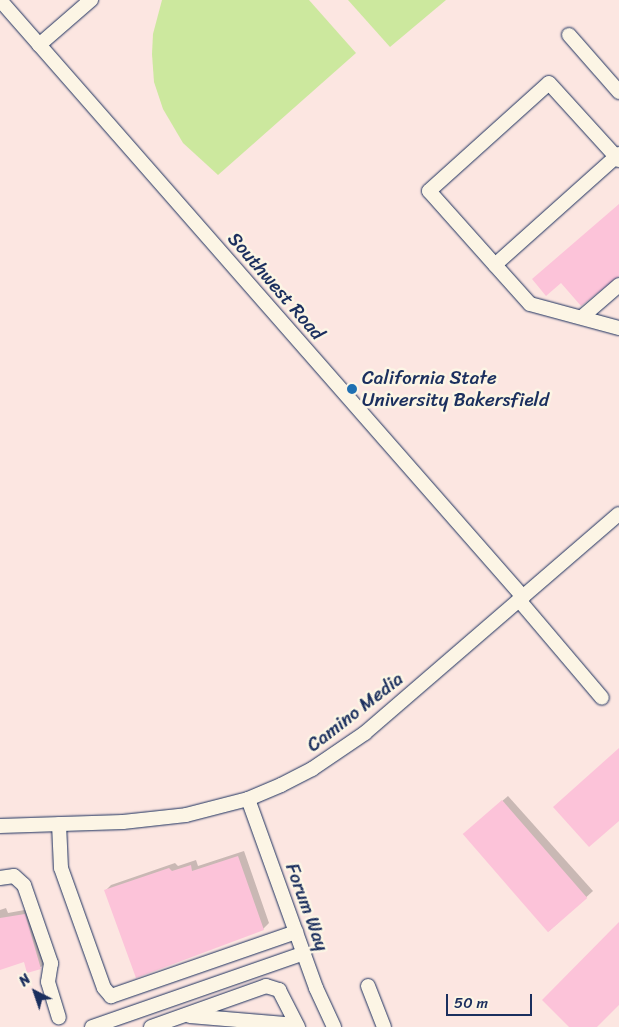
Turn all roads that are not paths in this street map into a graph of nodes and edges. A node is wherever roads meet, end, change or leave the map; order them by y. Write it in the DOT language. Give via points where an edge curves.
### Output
graph roads {
  1 [pos="0,0"];
  2 [pos="91,0"];
  3 [pos="569,35"];
  4 [pos="40,45"];
  5 [pos="619,92"];
  6 [pos="618,157"];
  7 [pos="494,265"];
  8 [pos="619,285"];
  9 [pos="582,318"];
  10 [pos="619,328"];
  11 [pos="619,514"];
  12 [pos="521,598"];
  13 [pos="602,698"];
  14 [pos="248,799"];
  15 [pos="59,824"];
  16 [pos="0,826"];
  17 [pos="0,878"];
  18 [pos="296,932"];
  19 [pos="304,953"];
  20 [pos="368,986"];
  21 [pos="184,1016"];
  22 [pos="59,1017"];
  23 [pos="107,1024"];
  24 [pos="298,1026"];
  25 [pos="92,1027"];
  26 [pos="150,1027"];
  27 [pos="334,1027"];
  28 [pos="384,1027"];
  1 -- 4 [label="street, Southwest Road"];
  2 -- 4 [label="street"];
  3 -- 5 [label="street"];
  4 -- 12 [label="street, Southwest Road"];
  6 -- 7 [label="street"];
  6 -- 7 [label="street" via="549,83 429,191"];
  7 -- 9 [label="street" via="530,304"];
  8 -- 9 [label="street"];
  9 -- 10 [label="street"];
  11 -- 12 [label="street, Camino Media"];
  12 -- 13 [label="street, Southwest Road"];
  12 -- 14 [label="street, Camino Media" via="342,750 304,773"];
  14 -- 15 [label="street, Camino Media" via="214,809 151,820"];
  14 -- 18 [label="street, Forum Way"];
  15 -- 16 [label="street, Camino Media"];
  15 -- 18 [label="street" via="61,868 104,988 111,996"];
  17 -- 22 [label="street" via="14,876 24,885 51,963 48,982"];
  18 -- 19 [label="street, Forum Way"];
  19 -- 23 [label="street"];
  19 -- 27 [label="street, Forum Way"];
  20 -- 28 [label="street"];
  21 -- 24 [label="street"];
  21 -- 24 [label="street" via="266,986 279,990"];
  21 -- 26 [label="street"];
  23 -- 25 [label="street"];
}
